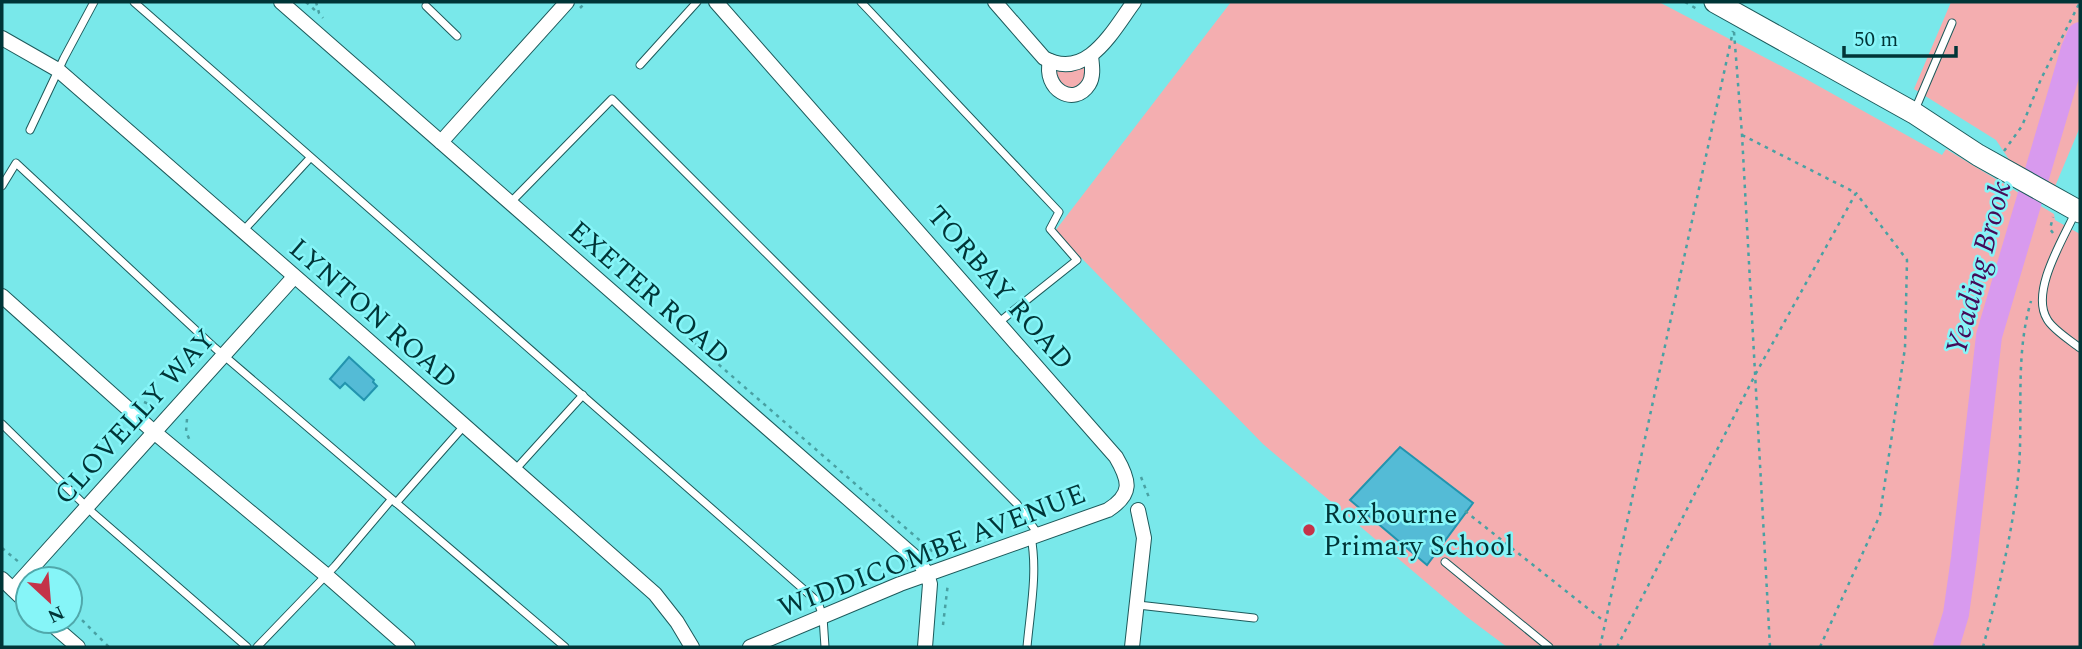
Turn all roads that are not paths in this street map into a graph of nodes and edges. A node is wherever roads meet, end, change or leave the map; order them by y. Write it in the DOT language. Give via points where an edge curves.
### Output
graph roads {
  1 [pos="94,2"];
  2 [pos="134,2"];
  3 [pos="568,2"];
  4 [pos="697,2"];
  5 [pos="716,2"];
  6 [pos="861,2"];
  7 [pos="995,2"];
  8 [pos="1134,2"];
  9 [pos="1715,2"];
  10 [pos="285,3"];
  11 [pos="426,3"];
  12 [pos="1952,23"];
  13 [pos="457,36"];
  14 [pos="2,38"];
  15 [pos="1091,57"];
  16 [pos="1050,61"];
  17 [pos="640,65"];
  18 [pos="58,70"];
  19 [pos="1914,113"];
  20 [pos="30,130"];
  21 [pos="441,142"];
  22 [pos="310,158"];
  23 [pos="2,186"];
  24 [pos="510,204"];
  25 [pos="2078,211"];
  26 [pos="242,232"];
  27 [pos="294,277"];
  28 [pos="2,296"];
  29 [pos="998,323"];
  30 [pos="2080,348"];
  31 [pos="223,355"];
  32 [pos="583,395"];
  33 [pos="2,424"];
  34 [pos="464,426"];
  35 [pos="155,432"];
  36 [pos="514,471"];
  37 [pos="1125,494"];
  38 [pos="393,502"];
  39 [pos="87,507"];
  40 [pos="1138,510"];
  41 [pos="1035,535"];
  42 [pos="1445,562"];
  43 [pos="927,574"];
  44 [pos="326,575"];
  45 [pos="7,584"];
  46 [pos="1138,605"];
  47 [pos="823,617"];
  48 [pos="1254,618"];
  49 [pos="64,635"];
  50 [pos="78,647"];
  51 [pos="247,647"];
  52 [pos="257,647"];
  53 [pos="408,647"];
  54 [pos="565,647"];
  55 [pos="692,647"];
  56 [pos="750,647"];
  57 [pos="825,647"];
  58 [pos="925,647"];
  59 [pos="1027,647"];
  60 [pos="1132,647"];
  61 [pos="1549,647"];
  1 -- 18 [label="lane"];
  2 -- 22 [label="lane"];
  3 -- 21 [label="street"];
  4 -- 17 [label="lane"];
  5 -- 29 [label="street, TORBAY ROAD"];
  6 -- 29 [label="lane" via="1059,212 1050,229 1077,260"];
  7 -- 16 [label="street"];
  8 -- 15 [label="street"];
  9 -- 19 [label="street"];
  10 -- 21 [label="street, EXETER ROAD"];
  11 -- 13 [label="lane"];
  12 -- 19 [label="lane"];
  14 -- 18 [label="street, LYNTON ROAD"];
  15 -- 16 [label="street" via="1064,64"];
  15 -- 16 [label="street" via="1090,84 1067,95 1052,85"];
  18 -- 20 [label="lane"];
  18 -- 26 [label="street, LYNTON ROAD"];
  19 -- 25 [label="street"];
  21 -- 24 [label="street, EXETER ROAD"];
  22 -- 26 [label="lane"];
  22 -- 32 [label="lane"];
  23 -- 31 [label="lane" via="16,163"];
  24 -- 41 [label="lane" via="612,99 1017,504"];
  24 -- 43 [label="street, EXETER ROAD" via="917,559"];
  25 -- 30 [label="lane" via="2042,286 2042,304 2047,320"];
  26 -- 27 [label="street, LYNTON ROAD"];
  27 -- 31 [label="street, CLOVELLY WAY"];
  27 -- 34 [label="street, LYNTON ROAD"];
  28 -- 35 [label="street"];
  29 -- 37 [label="street, TORBAY ROAD" via="1116,457 1127,484"];
  31 -- 35 [label="street, CLOVELLY WAY"];
  31 -- 38 [label="lane"];
  32 -- 36 [label="lane"];
  32 -- 47 [label="lane" via="818,602"];
  33 -- 39 [label="lane"];
  34 -- 36 [label="street, LYNTON ROAD"];
  34 -- 38 [label="lane"];
  35 -- 39 [label="street, CLOVELLY WAY"];
  35 -- 44 [label="street"];
  36 -- 55 [label="street, LYNTON ROAD" via="654,594"];
  37 -- 40 [label="lane, TORBAY ROAD"];
  37 -- 41 [label="street, WIDDICOMBE AVENUE" via="1108,510"];
  38 -- 44 [label="lane"];
  38 -- 54 [label="lane"];
  39 -- 45 [label="street, CLOVELLY WAY"];
  39 -- 51 [label="lane"];
  40 -- 46 [label="street, TORBAY ROAD" via="1144,538"];
  41 -- 43 [label="street, WIDDICOMBE AVENUE"];
  41 -- 59 [label="lane"];
  42 -- 61 [label="lane"];
  43 -- 47 [label="street, WIDDICOMBE AVENUE"];
  43 -- 58 [label="street" via="930,598"];
  44 -- 52 [label="lane"];
  44 -- 53 [label="street"];
  46 -- 48 [label="lane"];
  46 -- 60 [label="street, TORBAY ROAD"];
  47 -- 56 [label="street, WIDDICOMBE AVENUE"];
  47 -- 57 [label="lane"];
  49 -- 50 [label="street"];
}
